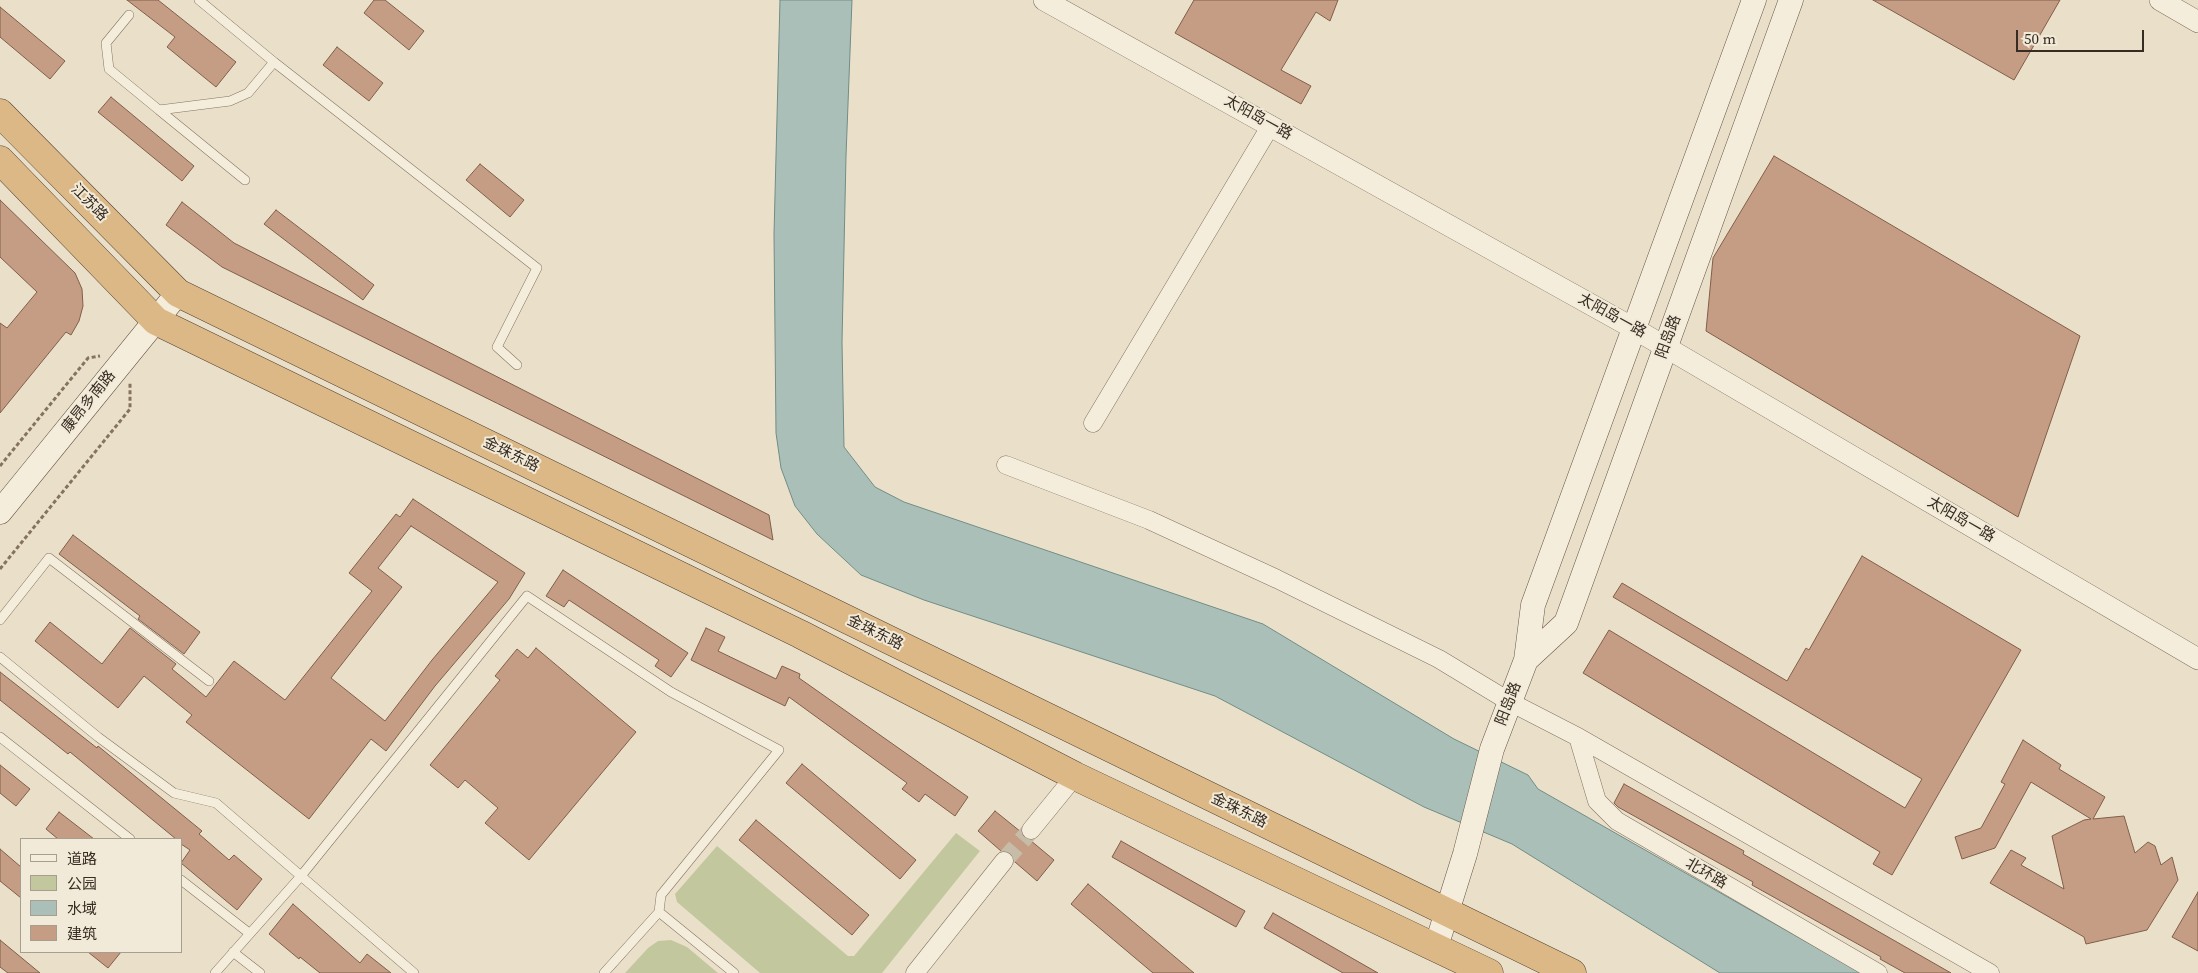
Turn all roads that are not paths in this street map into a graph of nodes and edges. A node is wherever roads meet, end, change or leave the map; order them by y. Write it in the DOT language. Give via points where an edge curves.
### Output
graph roads {
  1 [pos="199,0"];
  2 [pos="1044,0"];
  3 [pos="1754,0"];
  4 [pos="1792,0"];
  5 [pos="2160,0"];
  6 [pos="129,15"];
  7 [pos="2198,22"];
  8 [pos="274,62"];
  9 [pos="159,110"];
  10 [pos="0,113"];
  11 [pos="1271,125"];
  12 [pos="0,160"];
  13 [pos="245,180"];
  14 [pos="178,293"];
  15 [pos="156,321"];
  16 [pos="1633,328"];
  17 [pos="1665,346"];
  18 [pos="517,365"];
  19 [pos="1093,424"];
  20 [pos="1006,465"];
  21 [pos="0,512"];
  22 [pos="0,620"];
  23 [pos="0,657"];
  24 [pos="2198,659"];
  25 [pos="1526,660"];
  26 [pos="209,681"];
  27 [pos="1510,702"];
  28 [pos="0,737"];
  29 [pos="1578,737"];
  30 [pos="1075,776"];
  31 [pos="1031,830"];
  32 [pos="129,838"];
  33 [pos="1004,861"];
  34 [pos="301,876"];
  35 [pos="182,881"];
  36 [pos="659,912"];
  37 [pos="1445,912"];
  38 [pos="249,933"];
  39 [pos="1436,947"];
  40 [pos="233,952"];
  41 [pos="215,973"];
  42 [pos="260,973"];
  43 [pos="414,973"];
  44 [pos="604,973"];
  45 [pos="734,973"];
  46 [pos="915,973"];
  47 [pos="1489,973"];
  48 [pos="1572,973"];
  49 [pos="1878,973"];
  50 [pos="1990,973"];
  1 -- 8 [label="lane"];
  2 -- 11 [label="street, 太阳岛一路"];
  3 -- 16 [label="main road, 阳岛路"];
  4 -- 17 [label="main road, 阳岛路"];
  5 -- 7 [label="street"];
  6 -- 9 [label="lane" via="106,43 109,68"];
  8 -- 9 [label="lane" via="248,93 230,102"];
  8 -- 18 [label="lane" via="537,268 497,347"];
  9 -- 13 [label="lane"];
  10 -- 14 [label="highway, 江苏路"];
  11 -- 16 [label="street, 太阳岛一路"];
  11 -- 19 [label="street"];
  12 -- 15 [label="highway"];
  14 -- 15 [label="main road, 康昂多南路"];
  14 -- 37 [label="highway, 金珠东路"];
  15 -- 21 [label="main road, 康昂多南路"];
  15 -- 30 [label="highway" via="800,634"];
  16 -- 17 [label="street, 太阳岛一路"];
  16 -- 25 [label="main road, 阳岛路" via="1533,605"];
  17 -- 24 [label="street, 太阳岛一路"];
  17 -- 25 [label="main road, 阳岛路" via="1566,623"];
  20 -- 27 [label="street" via="1149,520 1269,575 1440,659"];
  22 -- 26 [label="lane" via="49,558"];
  23 -- 34 [label="lane" via="98,738 174,793 216,803"];
  25 -- 27 [label="main road, 阳岛路"];
  27 -- 29 [label="street"];
  27 -- 37 [label="main road, 阳岛路" via="1492,749 1465,854"];
  28 -- 32 [label="lane"];
  29 -- 49 [label="street, 北环路" via="1597,801 1617,821"];
  29 -- 50 [label="street"];
  30 -- 31 [label="street"];
  30 -- 39 [label="highway"];
  33 -- 46 [label="street"];
  34 -- 36 [label="lane" via="527,596 671,692 779,750 661,895"];
  34 -- 38 [label="lane"];
  34 -- 43 [label="lane"];
  35 -- 38 [label="lane"];
  36 -- 44 [label="lane"];
  36 -- 45 [label="lane"];
  37 -- 39 [label="main road, 阳岛路"];
  37 -- 48 [label="highway, 金珠东路"];
  38 -- 40 [label="lane"];
  39 -- 47 [label="highway"];
  40 -- 41 [label="lane"];
  40 -- 42 [label="lane"];
}
